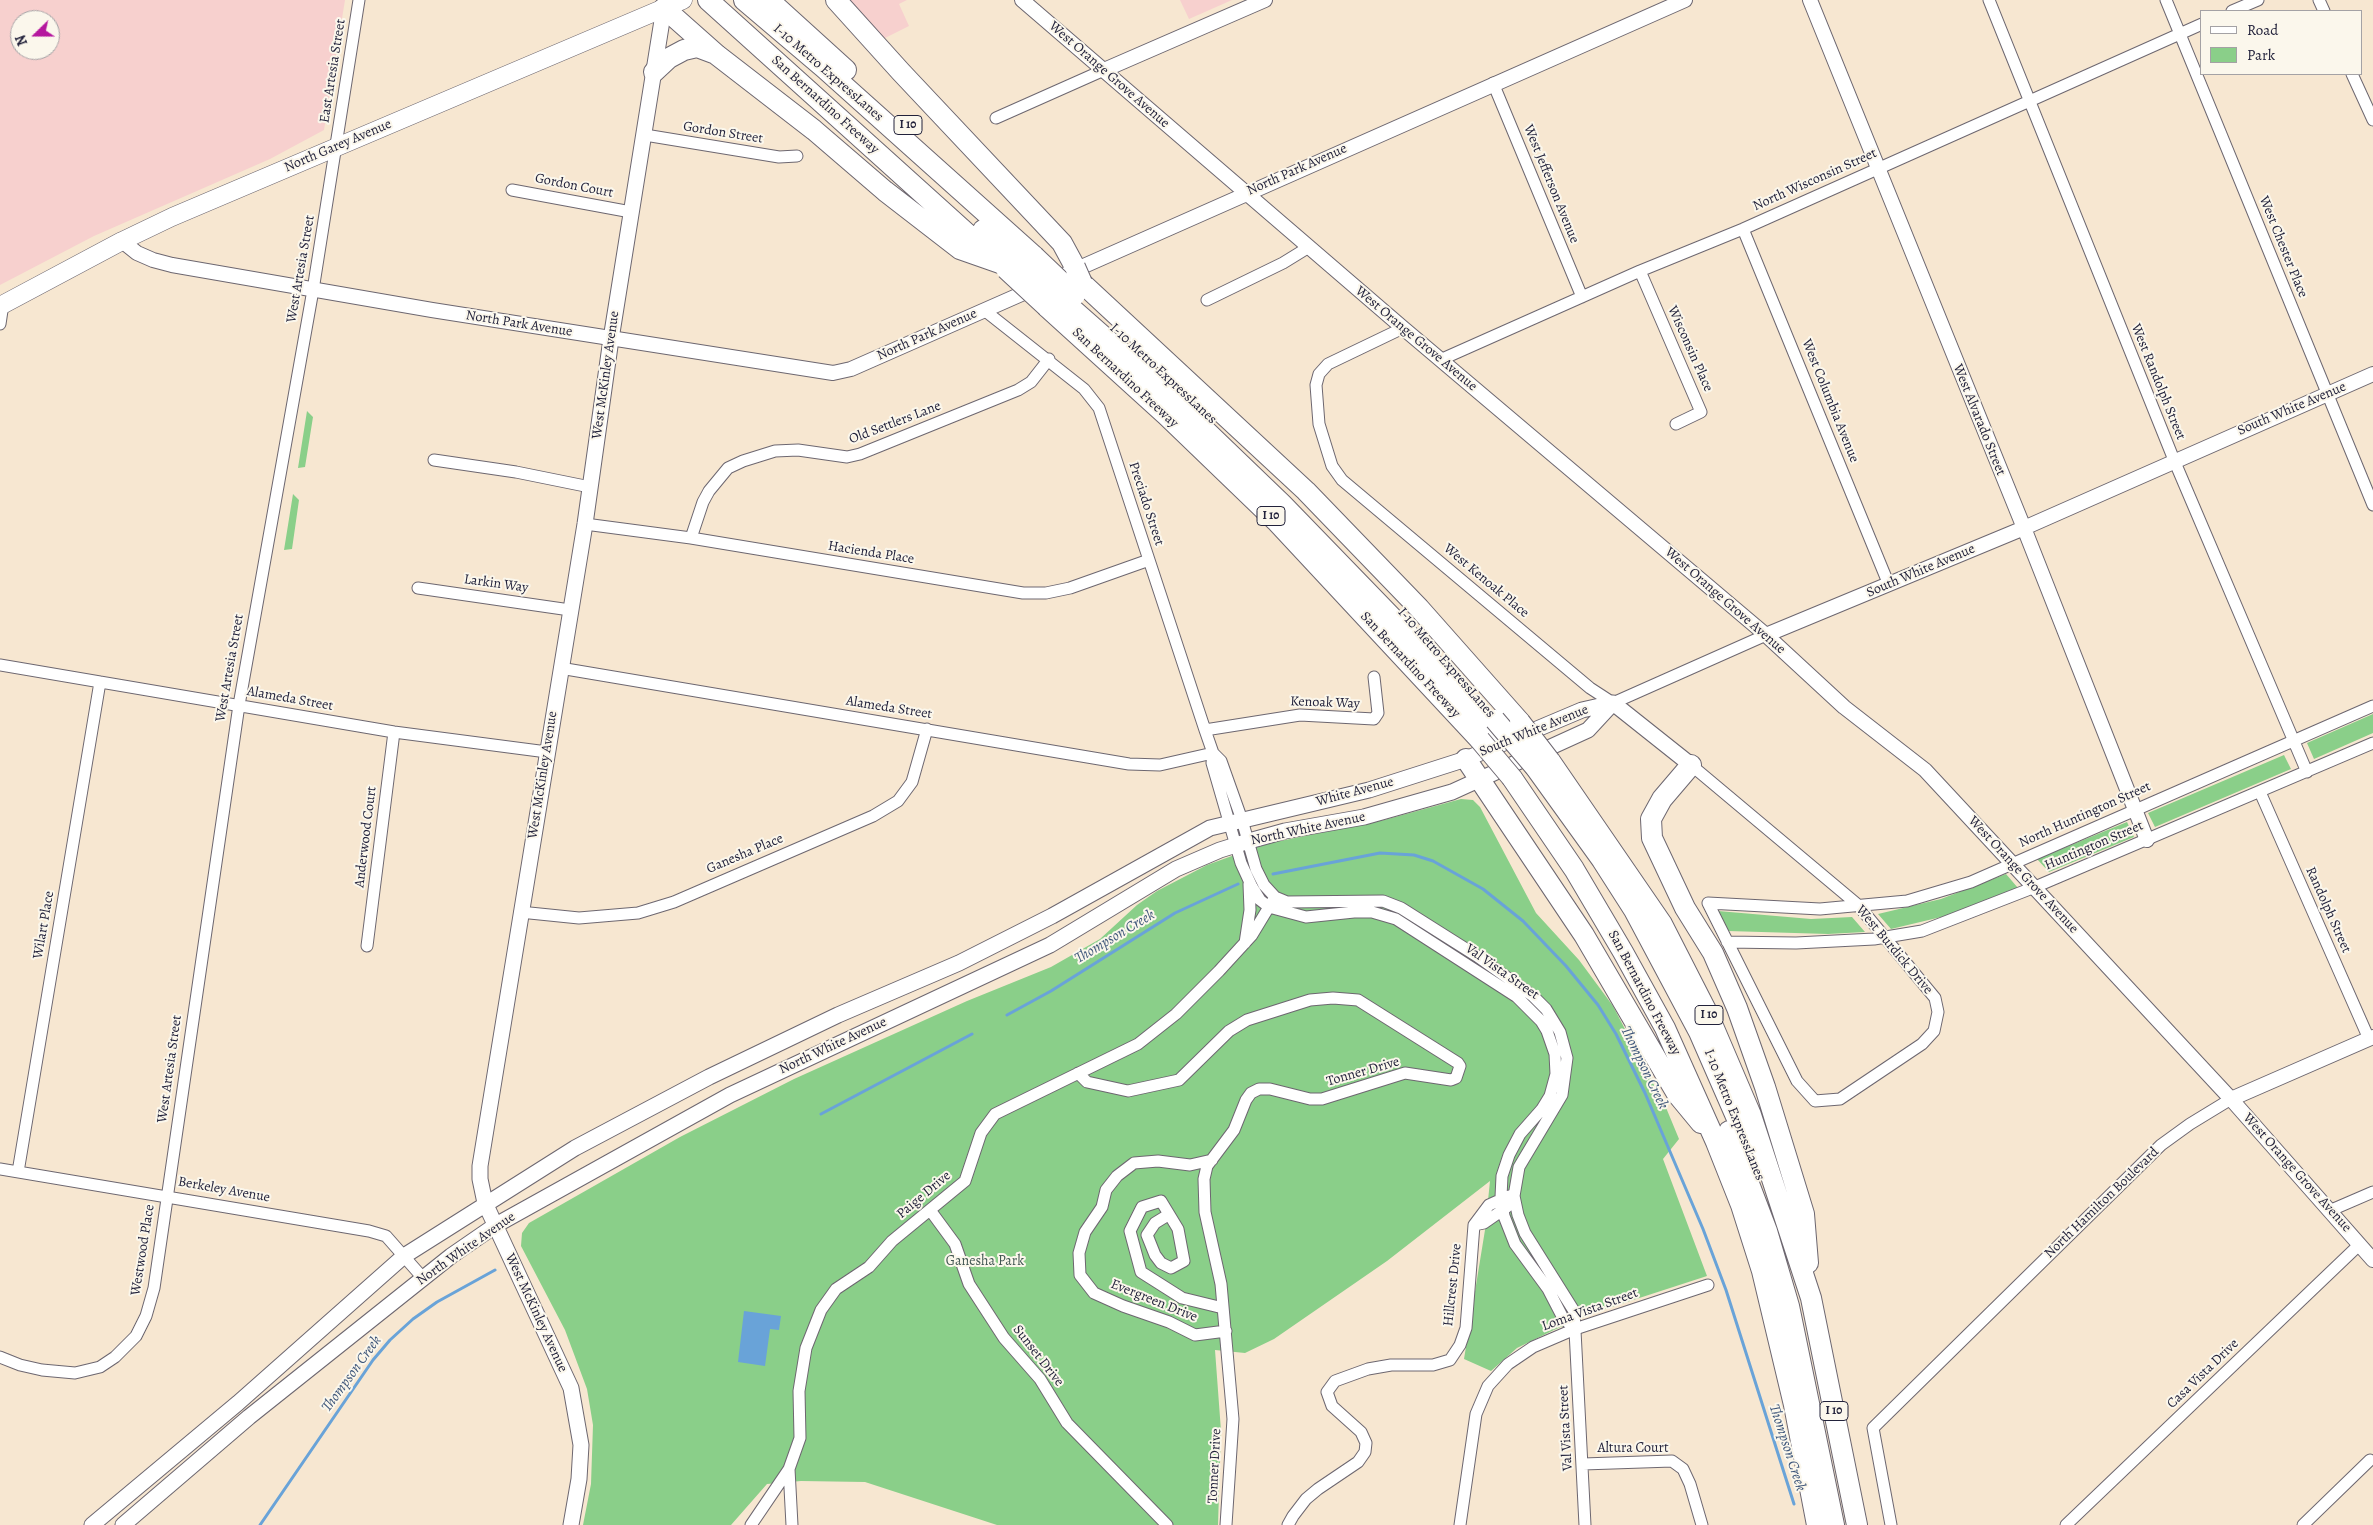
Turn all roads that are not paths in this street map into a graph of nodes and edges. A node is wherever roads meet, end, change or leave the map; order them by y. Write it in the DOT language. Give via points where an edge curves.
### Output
graph roads {
  1 [pos="359,0"];
  2 [pos="683,0"];
  3 [pos="769,0"];
  4 [pos="836,0"];
  5 [pos="1022,0"];
  6 [pos="1265,0"];
  7 [pos="1684,0"];
  8 [pos="1810,0"];
  9 [pos="1989,0"];
  10 [pos="2166,0"];
  11 [pos="2258,0"];
  12 [pos="745,1"];
  13 [pos="662,4"];
  14 [pos="715,6"];
  15 [pos="2234,10"];
  16 [pos="2200,25"];
  17 [pos="2180,34"];
  18 [pos="717,55"];
  19 [pos="1104,70"];
  20 [pos="654,72"];
  21 [pos="788,72"];
  22 [pos="2352,75"];
  23 [pos="1494,83"];
  24 [pos="2028,102"];
  25 [pos="2372,117"];
  26 [pos="996,118"];
  27 [pos="645,135"];
  28 [pos="336,147"];
  29 [pos="797,156"];
  30 [pos="1877,168"];
  31 [pos="512,190"];
  32 [pos="1245,193"];
  33 [pos="631,212"];
  34 [pos="1743,229"];
  35 [pos="122,241"];
  36 [pos="1309,247"];
  37 [pos="1028,257"];
  38 [pos="1640,271"];
  39 [pos="313,290"];
  40 [pos="1071,295"];
  41 [pos="1582,297"];
  42 [pos="1206,300"];
  43 [pos="2,305"];
  44 [pos="984,310"];
  45 [pos="0,324"];
  46 [pos="1403,328"];
  47 [pos="611,338"];
  48 [pos="1049,360"];
  49 [pos="1440,360"];
  50 [pos="2373,374"];
  51 [pos="2327,394"];
  52 [pos="1676,424"];
  53 [pos="434,460"];
  54 [pos="2174,460"];
  55 [pos="590,487"];
  56 [pos="2373,505"];
  57 [pos="585,524"];
  58 [pos="2024,528"];
  59 [pos="691,538"];
  60 [pos="1149,560"];
  61 [pos="1889,585"];
  62 [pos="418,588"];
  63 [pos="570,610"];
  64 [pos="1766,635"];
  65 [pos="0,665"];
  66 [pos="560,668"];
  67 [pos="1374,677"];
  68 [pos="100,682"];
  69 [pos="1613,703"];
  70 [pos="239,705"];
  71 [pos="2373,706"];
  72 [pos="927,729"];
  73 [pos="1204,730"];
  74 [pos="1490,731"];
  75 [pos="394,732"];
  76 [pos="2293,742"];
  77 [pos="2373,743"];
  78 [pos="547,752"];
  79 [pos="1213,753"];
  80 [pos="1466,759"];
  81 [pos="1691,766"];
  82 [pos="1531,769"];
  83 [pos="2306,772"];
  84 [pos="1480,779"];
  85 [pos="2260,792"];
  86 [pos="2135,810"];
  87 [pos="1236,822"];
  88 [pos="2146,840"];
  89 [pos="1243,843"];
  90 [pos="2013,864"];
  91 [pos="1250,882"];
  92 [pos="2034,887"];
  93 [pos="1272,902"];
  94 [pos="1708,902"];
  95 [pos="1858,905"];
  96 [pos="520,912"];
  97 [pos="1886,938"];
  98 [pos="1728,942"];
  99 [pos="1245,943"];
  100 [pos="367,946"];
  101 [pos="2371,1038"];
  102 [pos="1078,1073"];
  103 [pos="2232,1099"];
  104 [pos="1716,1142"];
  105 [pos="1212,1160"];
  106 [pos="1507,1162"];
  107 [pos="1519,1167"];
  108 [pos="0,1169"];
  109 [pos="18,1172"];
  110 [pos="2373,1192"];
  111 [pos="167,1196"];
  112 [pos="1515,1199"];
  113 [pos="485,1203"];
  114 [pos="1502,1204"];
  115 [pos="930,1210"];
  116 [pos="2329,1211"];
  117 [pos="1168,1215"];
  118 [pos="496,1225"];
  119 [pos="2360,1244"];
  120 [pos="404,1256"];
  121 [pos="2373,1260"];
  122 [pos="423,1278"];
  123 [pos="1708,1285"];
  124 [pos="1811,1298"];
  125 [pos="1224,1308"];
  126 [pos="1575,1329"];
  127 [pos="1226,1331"];
  128 [pos="0,1356"];
  129 [pos="2370,1460"];
  130 [pos="1583,1464"];
  131 [pos="789,1469"];
  132 [pos="92,1525"];
  133 [pos="123,1525"];
  134 [pos="571,1525"];
  135 [pos="751,1525"];
  136 [pos="792,1525"];
  137 [pos="1167,1525"];
  138 [pos="1226,1525"];
  139 [pos="1288,1525"];
  140 [pos="1460,1525"];
  141 [pos="1585,1525"];
  142 [pos="1702,1525"];
  143 [pos="1817,1525"];
  144 [pos="1834,1525"];
  145 [pos="1848,1525"];
  146 [pos="1857,1525"];
  147 [pos="1891,1525"];
  148 [pos="2066,1525"];
  149 [pos="2303,1525"];
  1 -- 28 [label="street, East Artesia Street"];
  2 -- 13 [label="main road, North Garey Avenue"];
  3 -- 37 [label="highway, San Bernardino Freeway / I 10"];
  4 -- 37 [label="highway" via="901,72"];
  5 -- 19 [label="street, West Orange Grove Avenue"];
  6 -- 19 [label="street"];
  7 -- 23 [label="street, North Park Avenue"];
  8 -- 30 [label="street, West Alvarado Street"];
  9 -- 24 [label="street, West Randolph Street"];
  10 -- 17 [label="street, West Chester Place"];
  11 -- 15 [label="street"];
  12 -- 37 [label="highway, I-10 Metro ExpressLanes"];
  13 -- 18 [label="highway"];
  13 -- 20 [label="main road, West McKinley Avenue"];
  13 -- 28 [label="main road, North Garey Avenue"];
  14 -- 21 [label="highway, San Bernardino Freeway"];
  16 -- 17 [label="street, North Wisconsin Street"];
  17 -- 24 [label="street, North Wisconsin Street"];
  17 -- 51 [label="street, West Chester Place"];
  18 -- 20 [label="highway" via="690,48 669,58"];
  18 -- 37 [label="highway" via="960,249"];
  19 -- 26 [label="street"];
  19 -- 32 [label="street, West Orange Grove Avenue"];
  20 -- 27 [label="main road, West McKinley Avenue"];
  21 -- 37 [label="highway, I-10 Metro ExpressLanes" via="811,76"];
  22 -- 25 [label="street"];
  23 -- 32 [label="street, North Park Avenue"];
  23 -- 41 [label="street, West Jefferson Avenue"];
  24 -- 30 [label="street, North Wisconsin Street"];
  24 -- 54 [label="street, West Randolph Street"];
  27 -- 29 [label="street, Gordon Street" via="779,157"];
  27 -- 33 [label="main road, West McKinley Avenue"];
  28 -- 35 [label="main road, North Garey Avenue"];
  28 -- 39 [label="street, West Artesia Street"];
  30 -- 34 [label="street, North Wisconsin Street"];
  30 -- 58 [label="street, West Alvarado Street"];
  31 -- 33 [label="street, Gordon Court"];
  32 -- 36 [label="street, West Orange Grove Avenue"];
  32 -- 44 [label="street, North Park Avenue"];
  33 -- 47 [label="main road, West McKinley Avenue"];
  34 -- 38 [label="street, North Wisconsin Street"];
  34 -- 61 [label="street, West Columbia Avenue"];
  35 -- 39 [label="street, North Park Avenue" via="153,260"];
  35 -- 43 [label="main road, North Garey Avenue"];
  36 -- 42 [label="street"];
  36 -- 46 [label="street, West Orange Grove Avenue"];
  37 -- 40 [label="highway, San Bernardino Freeway / I 10, bridge"];
  37 -- 40 [label="highway, bridge"];
  37 -- 40 [label="highway, I-10 Metro ExpressLanes, bridge"];
  38 -- 41 [label="street, North Wisconsin Street"];
  38 -- 52 [label="street, Wisconsin Place" via="1701,412"];
  39 -- 47 [label="street, North Park Avenue"];
  39 -- 70 [label="street, West Artesia Street"];
  40 -- 74 [label="highway, San Bernardino Freeway / I 10" via="1166,415"];
  40 -- 74 [label="highway, I-10 Metro ExpressLanes" via="1217,423 1416,627 1466,682"];
  40 -- 82 [label="highway, San Bernardino Freeway / I 10, bridge" via="1306,491 1419,608 1520,722"];
  41 -- 49 [label="street, North Wisconsin Street"];
  43 -- 45 [label="street"];
  44 -- 47 [label="street, North Park Avenue" via="851,369 834,373"];
  44 -- 48 [label="street, Preciado Street"];
  46 -- 49 [label="street, West Orange Grove Avenue"];
  46 -- 69 [label="street, West Kenoak Place" via="1328,364 1319,374 1316,385 1319,424 1332,466 1342,480 1590,688"];
  47 -- 55 [label="main road, West McKinley Avenue"];
  48 -- 59 [label="street, Old Settlers Lane" via="1031,382 1018,390 860,454 848,457 798,450 775,451 728,468 703,502"];
  48 -- 60 [label="street, Preciado Street" via="1084,389 1099,408"];
  49 -- 64 [label="street, West Orange Grove Avenue"];
  50 -- 51 [label="street, South White Avenue"];
  51 -- 54 [label="street, South White Avenue"];
  51 -- 56 [label="street, West Chester Place"];
  53 -- 55 [label="street"];
  54 -- 58 [label="street, South White Avenue"];
  54 -- 76 [label="street, West Randolph Street"];
  55 -- 57 [label="main road, West McKinley Avenue"];
  57 -- 59 [label="street, Hacienda Place"];
  57 -- 63 [label="main road, West McKinley Avenue"];
  58 -- 61 [label="street, South White Avenue"];
  58 -- 86 [label="street, West Alvarado Street"];
  59 -- 60 [label="street, Hacienda Place" via="1023,593 1070,588"];
  60 -- 73 [label="street, Preciado Street"];
  61 -- 64 [label="street, South White Avenue"];
  62 -- 63 [label="street, Larkin Way"];
  63 -- 66 [label="main road, West McKinley Avenue"];
  64 -- 69 [label="street, South White Avenue"];
  64 -- 90 [label="street, West Orange Grove Avenue" via="1844,707 1925,770"];
  65 -- 68 [label="street, Alameda Street"];
  66 -- 72 [label="street, Alameda Street"];
  66 -- 78 [label="main road, West McKinley Avenue"];
  67 -- 73 [label="street, Kenoak Way" via="1378,713 1374,718 1300,715"];
  68 -- 70 [label="street, Alameda Street"];
  68 -- 109 [label="street, Wilart Place"];
  69 -- 80 [label="main road, South White Avenue" via="1582,710"];
  69 -- 81 [label="main road, West Burdick Drive"];
  69 -- 84 [label="main road, North White Avenue" via="1588,730"];
  70 -- 75 [label="street, Alameda Street"];
  70 -- 111 [label="street, West Artesia Street"];
  71 -- 76 [label="street, North Huntington Street"];
  72 -- 79 [label="street, Alameda Street" via="1129,764 1160,765"];
  72 -- 96 [label="street, Ganesha Place" via="912,782 898,801 873,816 674,902 638,913 578,918"];
  73 -- 79 [label="street, Preciado Street"];
  74 -- 82 [label="highway, San Bernardino Freeway / I 10, bridge"];
  75 -- 78 [label="street, Alameda Street"];
  75 -- 100 [label="street, Anderwood Court"];
  76 -- 83 [label="street, West Randolph Street"];
  76 -- 86 [label="street, North Huntington Street"];
  77 -- 83 [label="street, Huntington Street"];
  78 -- 96 [label="main road, West McKinley Avenue"];
  79 -- 87 [label="street, Preciado Street" via="1221,761"];
  80 -- 84 [label="highway"];
  80 -- 87 [label="main road, White Avenue" via="1369,790"];
  81 -- 95 [label="street, West Burdick Drive"];
  81 -- 124 [label="highway" via="1658,806 1651,819 1652,838 1686,908 1713,953 1762,1079 1804,1214"];
  82 -- 104 [label="highway, San Bernardino Freeway / I 10" via="1574,869 1665,1028"];
  82 -- 124 [label="highway, San Bernardino Freeway / I 10" via="1662,924 1708,1012 1751,1115"];
  82 -- 144 [label="highway, I-10 Metro ExpressLanes" via="1635,938 1686,1035 1738,1151 1767,1231 1789,1306"];
  82 -- 145 [label="highway, I-10 Metro ExpressLanes" via="1602,860 1634,910 1700,1032 1742,1129 1779,1230 1810,1344"];
  83 -- 85 [label="street, Huntington Street"];
  84 -- 89 [label="main road, North White Avenue" via="1452,792 1364,817 1285,831"];
  84 -- 104 [label="highway" via="1584,935 1677,1094"];
  85 -- 88 [label="street, Huntington Street"];
  85 -- 101 [label="street, Randolph Street"];
  86 -- 88 [label="street, West Alvarado Street"];
  86 -- 90 [label="street, North Huntington Street"];
  87 -- 89 [label="street, Preciado Street"];
  87 -- 113 [label="main road, North White Avenue" via="1204,832 1052,916 959,962 709,1077 575,1148"];
  88 -- 92 [label="street, Huntington Street"];
  89 -- 91 [label="street"];
  89 -- 93 [label="street"];
  89 -- 118 [label="main road, North White Avenue" via="1176,868 1050,945 734,1093"];
  90 -- 92 [label="street, West Orange Grove Avenue"];
  90 -- 95 [label="street, North Huntington Street" via="1971,882 1907,901"];
  91 -- 93 [label="street" via="1260,900"];
  91 -- 99 [label="street"];
  92 -- 97 [label="street, Huntington Street" via="1922,931"];
  92 -- 103 [label="street, West Orange Grove Avenue"];
  93 -- 99 [label="street, Paige Drive"];
  93 -- 106 [label="street, Val Vista Street" via="1306,916 1372,912 1396,919 1532,1010 1547,1031 1555,1054 1556,1074 1550,1096 1520,1134"];
  93 -- 107 [label="street, Val Vista Street" via="1390,903 1418,917 1477,956 1546,1009 1563,1040 1567,1058 1566,1077 1562,1095"];
  94 -- 95 [label="street, North Huntington Street" via="1820,909"];
  94 -- 98 [label="street, West Burdick Drive"];
  95 -- 97 [label="street, West Burdick Drive"];
  96 -- 113 [label="main road, West McKinley Avenue" via="480,1166"];
  97 -- 98 [label="street, Huntington Street" via="1796,943"];
  97 -- 98 [label="street, West Burdick Drive" via="1935,998 1938,1012 1934,1031 1922,1044 1840,1099 1815,1101 1797,1081"];
  99 -- 102 [label="street, Paige Drive" via="1176,1014 1138,1044"];
  101 -- 103 [label="street, North Hamilton Boulevard"];
  102 -- 105 [label="street, Tonner Drive" via="1087,1082 1128,1092 1178,1080 1229,1031 1247,1020 1310,1000 1334,998 1358,1000 1460,1066 1456,1078 1451,1080 1405,1073 1322,1099 1258,1089 1246,1100 1234,1130"];
  102 -- 115 [label="street, Paige Drive" via="995,1114 980,1134 965,1181"];
  103 -- 116 [label="street, West Orange Grove Avenue"];
  103 -- 147 [label="street, North Hamilton Boulevard" via="2162,1145 1872,1428"];
  104 -- 143 [label="highway, San Bernardino Freeway / I 10" via="1762,1271 1794,1405"];
  105 -- 125 [label="street, Tonner Drive" via="1204,1179 1204,1212"];
  105 -- 127 [label="street, Evergreen Drive" via="1190,1165 1158,1161 1134,1163 1117,1176 1106,1190 1102,1207 1085,1232 1079,1253 1080,1275 1094,1294 1195,1335"];
  106 -- 107 [label="street"];
  106 -- 114 [label="street, Val Vista Street" via="1502,1176"];
  107 -- 112 [label="street, Val Vista Street"];
  108 -- 109 [label="street, Berkeley Avenue"];
  109 -- 111 [label="street, Berkeley Avenue"];
  110 -- 116 [label="street"];
  111 -- 120 [label="street, Berkeley Avenue" via="369,1231 386,1236"];
  111 -- 128 [label="street, Westwood Place" via="154,1288 146,1316 136,1336 115,1357 100,1367 75,1373 42,1370"];
  112 -- 114 [label="street, Hillcrest Drive"];
  112 -- 126 [label="street, Val Vista Street" via="1525,1233 1574,1311"];
  113 -- 118 [label="main road, West McKinley Avenue"];
  113 -- 120 [label="main road, North White Avenue"];
  114 -- 126 [label="street, Val Vista Street" via="1515,1244 1548,1289 1563,1318"];
  114 -- 139 [label="street, Hillcrest Drive" via="1484,1223 1474,1225 1466,1328 1460,1345 1450,1360 1433,1366 1390,1365 1336,1381 1327,1392 1332,1406 1361,1432 1366,1443 1365,1452 1358,1462 1306,1499"];
  115 -- 131 [label="street, Paige Drive" via="892,1241 869,1267 836,1289 821,1310 806,1348 799,1391 800,1438"];
  115 -- 137 [label="street, Sunset Drive" via="955,1244 969,1284 1004,1338 1040,1379 1067,1423"];
  116 -- 119 [label="street, West Orange Grove Avenue"];
  117 -- 125 [label="street" via="1161,1201 1142,1207 1130,1231 1141,1272 1182,1298"];
  118 -- 122 [label="main road, North White Avenue"];
  118 -- 134 [label="main road, West McKinley Avenue" via="571,1388 581,1445"];
  119 -- 121 [label="street, West Orange Grove Avenue"];
  119 -- 148 [label="street, Casa Vista Drive"];
  120 -- 122 [label="street, Berkeley Avenue"];
  120 -- 132 [label="main road, North White Avenue" via="238,1403"];
  122 -- 133 [label="main road, North White Avenue" via="249,1418"];
  123 -- 126 [label="street, Loma Vista Street"];
  124 -- 146 [label="highway, San Bernardino Freeway / I 10"];
  125 -- 127 [label="street, Tonner Drive"];
  126 -- 130 [label="street, Val Vista Street"];
  126 -- 140 [label="street, Loma Vista Street" via="1514,1360 1488,1386 1476,1414"];
  127 -- 138 [label="street, Tonner Drive" via="1232,1419"];
  129 -- 149 [label="street"];
  130 -- 141 [label="street, Val Vista Street"];
  130 -- 142 [label="street, Altura Court" via="1672,1461 1683,1469"];
  131 -- 135 [label="street, Paige Drive"];
  131 -- 136 [label="street"];
}
